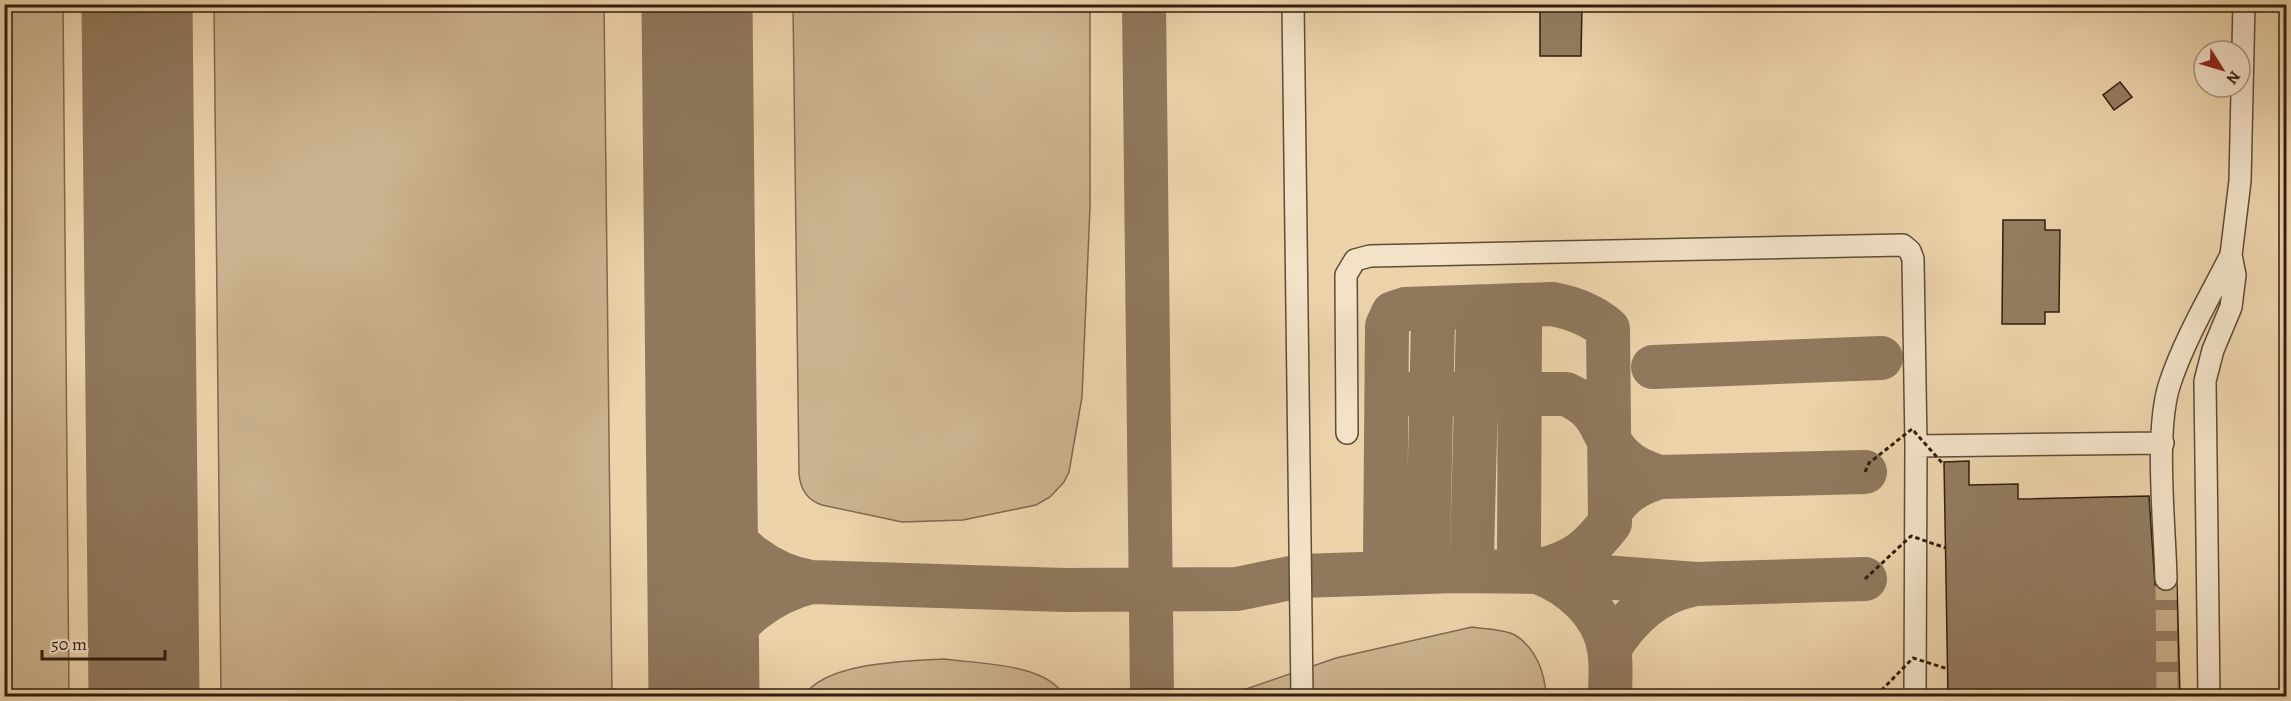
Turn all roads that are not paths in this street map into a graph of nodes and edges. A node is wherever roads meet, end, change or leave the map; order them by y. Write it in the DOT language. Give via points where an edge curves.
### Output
graph roads {
  1 [pos="1293,4"];
  2 [pos="2244,4"];
  3 [pos="2231,255"];
  4 [pos="1347,433"];
  5 [pos="2163,443"];
  6 [pos="1916,446"];
  7 [pos="2166,579"];
  8 [pos="1302,696"];
  9 [pos="1915,696"];
  10 [pos="2209,696"];
  1 -- 8 [label="street"];
  2 -- 3 [label="street" via="2240,181"];
  3 -- 5 [label="street" via="2169,384"];
  3 -- 10 [label="street" via="2235,275 2231,307 2205,381"];
  4 -- 6 [label="street" via="1346,275 1355,260 1370,256 1903,245 1913,259"];
  5 -- 6 [label="street"];
  5 -- 7 [label="street"];
  6 -- 9 [label="street"];
}
